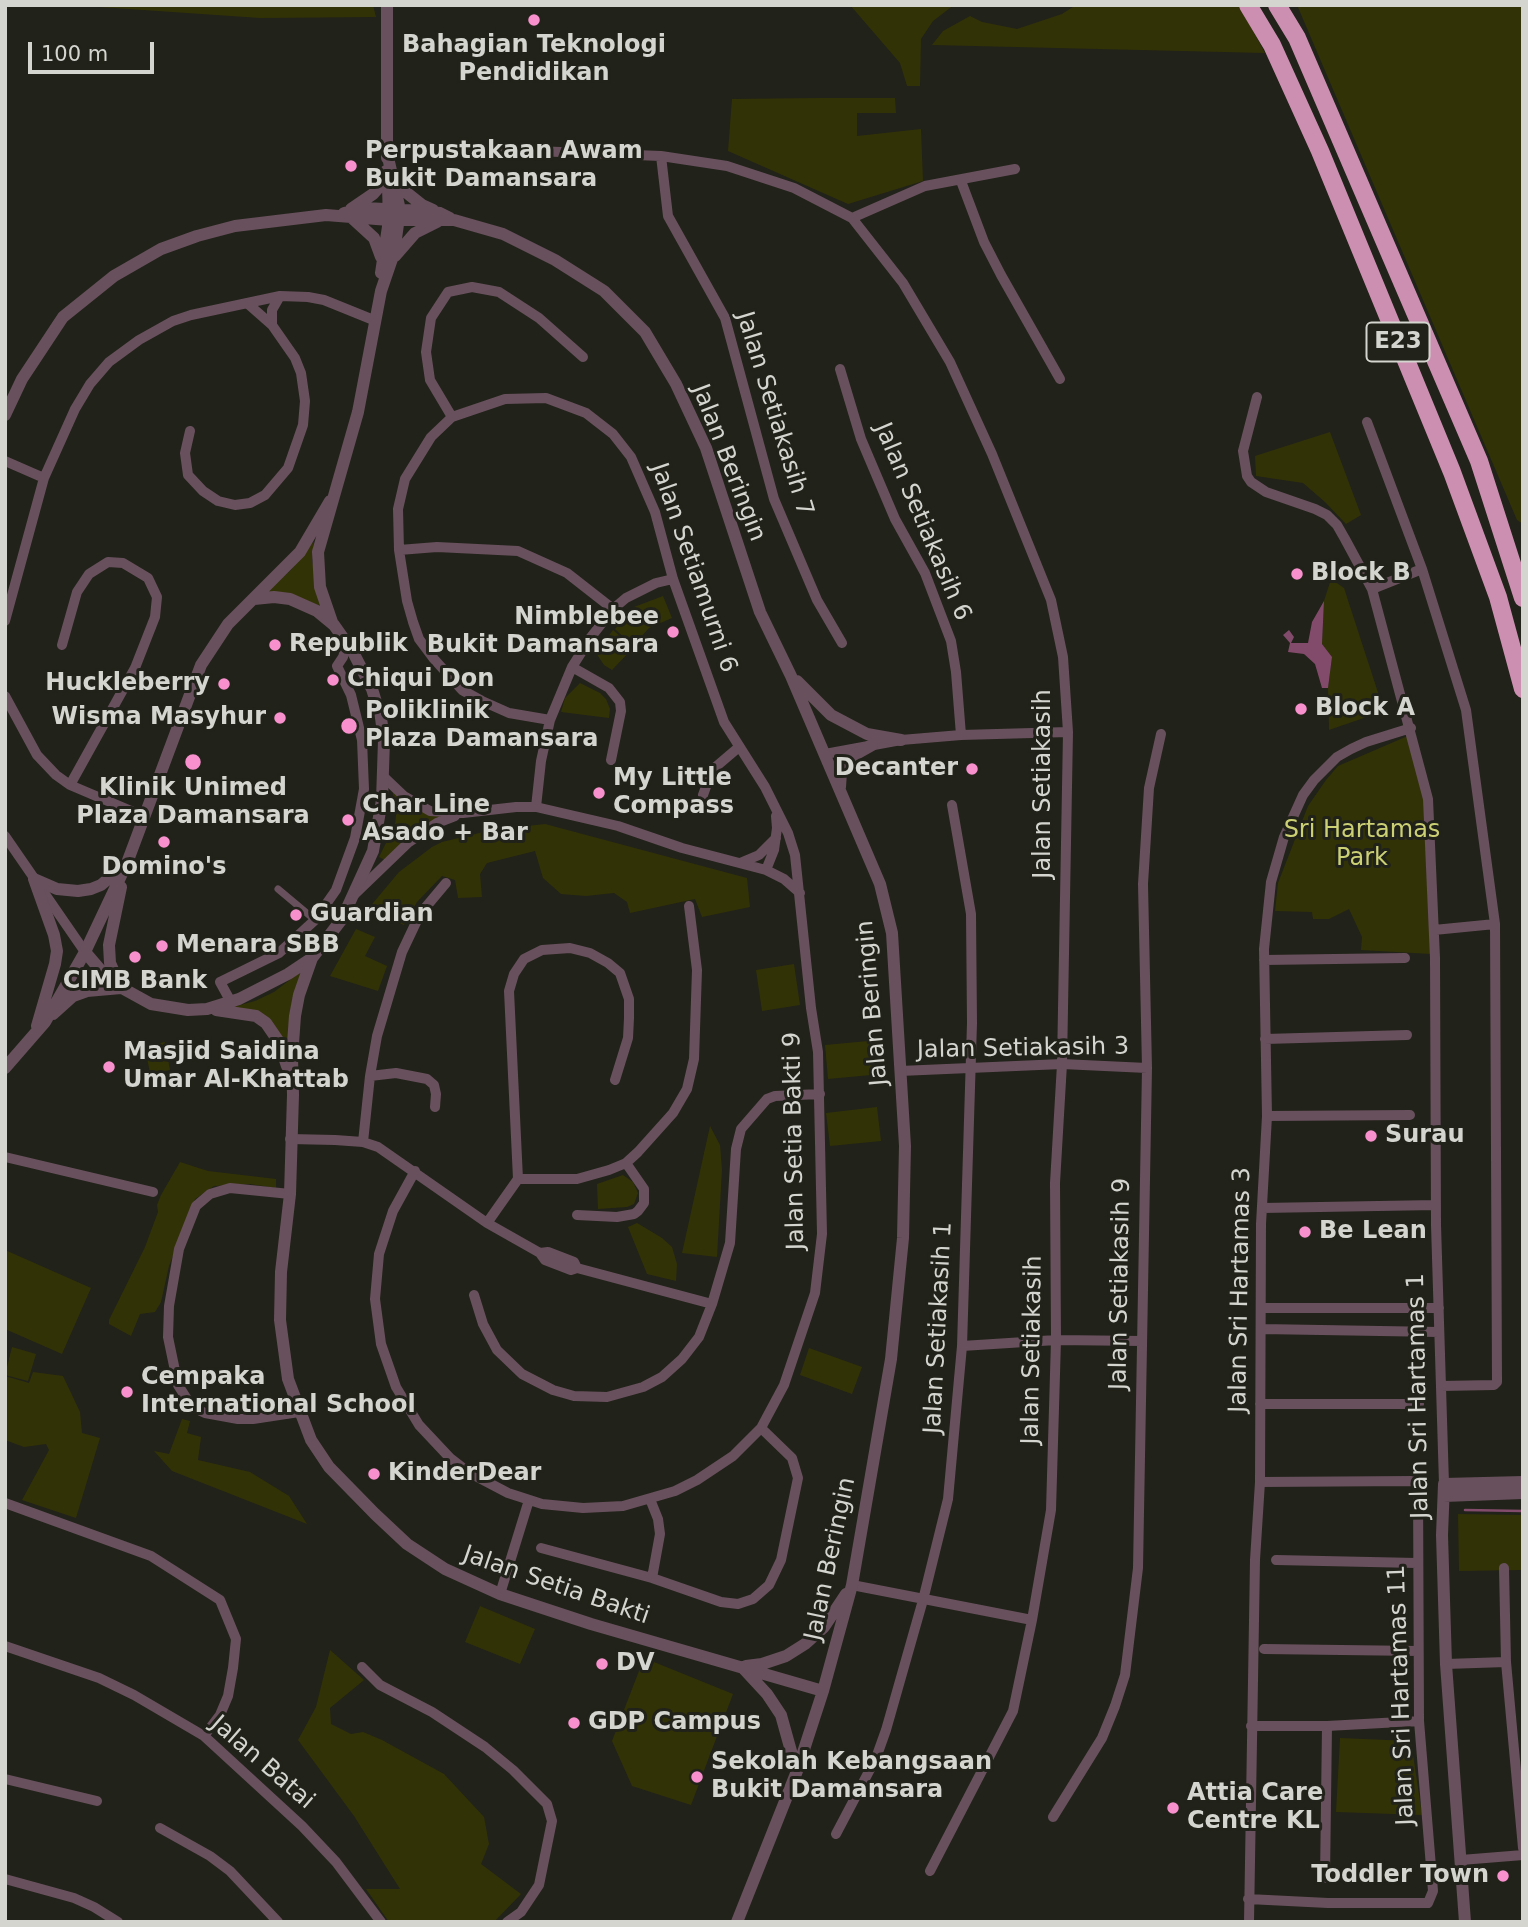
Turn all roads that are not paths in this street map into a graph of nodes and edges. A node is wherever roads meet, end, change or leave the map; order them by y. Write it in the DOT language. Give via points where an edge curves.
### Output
graph roads {
  1 [pos="387,5"];
  2 [pos="1248,5"];
  3 [pos="1277,5"];
  4 [pos="460,148"];
  5 [pos="661,156"];
  6 [pos="1015,169"];
  7 [pos="389,170"];
  8 [pos="961,181"];
  9 [pos="345,214"];
  10 [pos="394,215"];
  11 [pos="445,218"];
  12 [pos="852,218"];
  13 [pos="386,262"];
  14 [pos="280,296"];
  15 [pos="261,299"];
  16 [pos="247,303"];
  17 [pos="376,321"];
  18 [pos="272,325"];
  19 [pos="583,356"];
  20 [pos="840,369"];
  21 [pos="1060,379"];
  22 [pos="1257,397"];
  23 [pos="5,415"];
  24 [pos="452,417"];
  25 [pos="1367,422"];
  26 [pos="190,431"];
  27 [pos="5,461"];
  28 [pos="44,478"];
  29 [pos="330,501"];
  30 [pos="399,550"];
  31 [pos="1422,569"];
  32 [pos="673,579"];
  33 [pos="1372,589"];
  34 [pos="1523,597"];
  35 [pos="254,599"];
  36 [pos="614,609"];
  37 [pos="5,621"];
  38 [pos="334,625"];
  39 [pos="346,643"];
  40 [pos="842,643"];
  41 [pos="62,645"];
  42 [pos="337,666"];
  43 [pos="572,667"];
  44 [pos="361,668"];
  45 [pos="792,676"];
  46 [pos="1523,688"];
  47 [pos="5,696"];
  48 [pos="550,720"];
  49 [pos="1411,729"];
  50 [pos="1068,732"];
  51 [pos="1161,734"];
  52 [pos="961,735"];
  53 [pos="901,740"];
  54 [pos="872,746"];
  55 [pos="739,747"];
  56 [pos="825,754"];
  57 [pos="611,760"];
  58 [pos="384,776"];
  59 [pos="70,785"];
  60 [pos="839,791"];
  61 [pos="703,795"];
  62 [pos="952,805"];
  63 [pos="774,806"];
  64 [pos="536,807"];
  65 [pos="463,813"];
  66 [pos="143,816"];
  67 [pos="5,836"];
  68 [pos="776,838"];
  69 [pos="127,863"];
  70 [pos="736,863"];
  71 [pos="766,870"];
  72 [pos="34,879"];
  73 [pos="446,883"];
  74 [pos="278,888"];
  75 [pos="800,893"];
  76 [pos="354,895"];
  77 [pos="689,906"];
  78 [pos="315,920"];
  79 [pos="1495,924"];
  80 [pos="1434,930"];
  81 [pos="85,952"];
  82 [pos="312,958"];
  83 [pos="1405,958"];
  84 [pos="1264,960"];
  85 [pos="122,988"];
  86 [pos="231,1002"];
  87 [pos="207,1009"];
  88 [pos="45,1022"];
  89 [pos="35,1034"];
  90 [pos="1407,1035"];
  91 [pos="1265,1039"];
  92 [pos="1062,1064"];
  93 [pos="5,1068"];
  94 [pos="1147,1068"];
  95 [pos="969,1069"];
  96 [pos="901,1071"];
  97 [pos="370,1076"];
  98 [pos="292,1079"];
  99 [pos="615,1080"];
  100 [pos="820,1094"];
  101 [pos="435,1107"];
  102 [pos="1410,1115"];
  103 [pos="1267,1116"];
  104 [pos="290,1139"];
  105 [pos="363,1142"];
  106 [pos="5,1157"];
  107 [pos="626,1163"];
  108 [pos="415,1171"];
  109 [pos="518,1180"];
  110 [pos="153,1192"];
  111 [pos="289,1194"];
  112 [pos="1436,1205"];
  113 [pos="1262,1208"];
  114 [pos="577,1216"];
  115 [pos="487,1223"];
  116 [pos="474,1295"];
  117 [pos="712,1304"];
  118 [pos="1262,1308"];
  119 [pos="1439,1308"];
  120 [pos="1262,1329"];
  121 [pos="1439,1332"];
  122 [pos="1056,1340"];
  123 [pos="1142,1341"];
  124 [pos="961,1346"];
  125 [pos="1441,1386"];
  126 [pos="1260,1404"];
  127 [pos="1419,1404"];
  128 [pos="299,1412"];
  129 [pos="761,1428"];
  130 [pos="1260,1482"];
  131 [pos="1523,1482"];
  132 [pos="1444,1490"];
  133 [pos="1523,1493"];
  134 [pos="1466,1496"];
  135 [pos="650,1499"];
  136 [pos="529,1500"];
  137 [pos="5,1503"];
  138 [pos="1442,1535"];
  139 [pos="541,1548"];
  140 [pos="1276,1560"];
  141 [pos="1417,1563"];
  142 [pos="1504,1568"];
  143 [pos="652,1578"];
  144 [pos="852,1584"];
  145 [pos="500,1594"];
  146 [pos="923,1600"];
  147 [pos="1032,1620"];
  148 [pos="5,1646"];
  149 [pos="1264,1649"];
  150 [pos="1418,1651"];
  151 [pos="1506,1662"];
  152 [pos="1446,1664"];
  153 [pos="362,1667"];
  154 [pos="742,1667"];
  155 [pos="823,1691"];
  156 [pos="1419,1721"];
  157 [pos="1327,1727"];
  158 [pos="1251,1729"];
  159 [pos="204,1736"];
  160 [pos="797,1771"];
  161 [pos="5,1779"];
  162 [pos="97,1801"];
  163 [pos="1053,1817"];
  164 [pos="160,1828"];
  165 [pos="836,1834"];
  166 [pos="1523,1848"];
  167 [pos="1523,1855"];
  168 [pos="1461,1860"];
  169 [pos="930,1871"];
  170 [pos="1325,1878"];
  171 [pos="5,1879"];
  172 [pos="1248,1899"];
  173 [pos="118,1922"];
  174 [pos="278,1922"];
  175 [pos="381,1922"];
  176 [pos="508,1922"];
  177 [pos="737,1922"];
  178 [pos="1249,1922"];
  179 [pos="1465,1922"];
  1 -- 7 [label="street"];
  2 -- 46 [label="highway, E23" via="1320,151 1452,472 1499,597"];
  3 -- 34 [label="highway, E23" via="1297,38 1479,461"];
  4 -- 5 [label="street, Jalan Setiakasih"];
  5 -- 12 [label="street, Jalan Setiakasih" via="727,166 794,188"];
  5 -- 40 [label="street, Jalan Setiakasih 7" via="668,216 725,318 774,499 817,600"];
  6 -- 8 [label="street"];
  7 -- 9 [label="street" via="373,194"];
  7 -- 10 [label="street"];
  7 -- 11 [label="street" via="407,193"];
  8 -- 12 [label="street" via="925,186"];
  8 -- 21 [label="street" via="984,242"];
  9 -- 10 [label="street, Jalan Beringin" via="365,208"];
  9 -- 13 [label="street" via="374,238"];
  9 -- 23 [label="street, Jalan Beringin" via="236,226 197,236 161,249 114,276 63,317 22,379"];
  10 -- 11 [label="street, Jalan Beringin"];
  10 -- 13 [label="street"];
  11 -- 13 [label="street" via="415,233"];
  11 -- 45 [label="street, Jalan Beringin" via="503,234 555,260 604,291 645,332 706,449 760,612"];
  12 -- 50 [label="street, Jalan Setiakasih" via="903,283 950,362 992,454 1051,600 1063,657"];
  13 -- 17 [label="street"];
  14 -- 15 [label="street"];
  14 -- 17 [label="street" via="324,300"];
  14 -- 18 [label="street" via="272,310"];
  15 -- 16 [label="street"];
  15 -- 18 [label="street"];
  16 -- 18 [label="street"];
  16 -- 28 [label="street" via="173,321 109,362 75,409"];
  17 -- 29 [label="street" via="358,412"];
  18 -- 26 [label="street" via="295,358 305,401 297,446 277,483 250,503 218,501 188,475 185,453"];
  19 -- 24 [label="street" via="539,318 499,292 472,287 448,292 431,318 426,352 430,380"];
  20 -- 52 [label="street, Jalan Setiakasih 6" via="861,439 895,519 925,573 951,641"];
  22 -- 33 [label="street, Jalan Sri Hartamas 1" via="1243,451 1251,482 1327,515"];
  24 -- 30 [label="street, Jalan Setiamurni 6" via="431,437 405,479 398,509"];
  24 -- 32 [label="street, Jalan Setiamurni 6" via="505,399 547,398 586,413 631,457 656,512"];
  25 -- 31 [label="street"];
  27 -- 28 [label="street"];
  28 -- 37 [label="street"];
  29 -- 35 [label="street" via="300,552"];
  29 -- 38 [label="street" via="317,572"];
  30 -- 36 [label="street" via="518,551 567,573"];
  30 -- 48 [label="street, Jalan Setiamurni 6" via="413,622 434,659 462,690 482,701 509,713"];
  31 -- 33 [label="street"];
  31 -- 79 [label="street" via="1465,710"];
  32 -- 36 [label="street" via="641,589"];
  32 -- 55 [label="street, Jalan Setiamurni 6" via="724,722"];
  33 -- 49 [label="street, Jalan Sri Hartamas 1"];
  35 -- 38 [label="street" via="290,599"];
  35 -- 66 [label="street" via="228,624 201,664"];
  36 -- 43 [label="street"];
  38 -- 39 [label="street"];
  39 -- 42 [label="street"];
  39 -- 44 [label="street"];
  41 -- 59 [label="street" via="77,592 89,574 108,562 123,563 148,578 157,597 155,617 135,668"];
  42 -- 44 [label="street"];
  42 -- 78 [label="street" via="360,727 364,789 347,862 336,890"];
  43 -- 48 [label="street"];
  43 -- 57 [label="street" via="610,688 620,702"];
  44 -- 58 [label="street" via="381,718"];
  45 -- 53 [label="street" via="831,715 867,734"];
  45 -- 56 [label="street, Jalan Beringin"];
  47 -- 59 [label="street" via="37,755"];
  48 -- 64 [label="street"];
  49 -- 80 [label="street, Jalan Sri Hartamas 1" via="1428,799"];
  49 -- 84 [label="street, Jalan Sri Hartamas 3" via="1366,741 1344,753 1303,794 1271,881"];
  50 -- 52 [label="street"];
  50 -- 92 [label="street, Jalan Setiakasih"];
  51 -- 94 [label="street, Jalan Setiakasih 9" via="1149,788 1143,884"];
  52 -- 53 [label="street"];
  53 -- 54 [label="street"];
  54 -- 56 [label="street"];
  54 -- 60 [label="street" via="849,758 841,772"];
  55 -- 61 [label="street" via="712,770"];
  55 -- 63 [label="street, Jalan Setiamurni 6"];
  56 -- 60 [label="street, Jalan Beringin"];
  58 -- 65 [label="street" via="404,796 430,811"];
  58 -- 76 [label="street" via="373,851"];
  59 -- 66 [label="street"];
  60 -- 96 [label="street, Jalan Beringin" via="880,884 892,933"];
  62 -- 95 [label="street, Jalan Setiakasih 1" via="971,914"];
  63 -- 68 [label="street, Jalan Setiamurni 6"];
  63 -- 75 [label="street, Jalan Setiamurni 6" via="792,844"];
  64 -- 65 [label="street"];
  64 -- 70 [label="street" via="618,826"];
  65 -- 76 [label="street" via="409,842"];
  66 -- 69 [label="street"];
  67 -- 72 [label="street"];
  68 -- 70 [label="street" via="759,855"];
  68 -- 71 [label="street, Jalan Setiamurni 6"];
  69 -- 72 [label="street" via="91,890 57,889"];
  69 -- 81 [label="street"];
  69 -- 85 [label="street" via="109,946 110,963"];
  70 -- 71 [label="street"];
  71 -- 75 [label="street"];
  72 -- 81 [label="street"];
  72 -- 89 [label="street" via="57,951"];
  73 -- 97 [label="street" via="420,914 402,952"];
  74 -- 78 [label="street"];
  75 -- 100 [label="street, Jalan Setia Bakti 9"];
  76 -- 82 [label="street"];
  77 -- 107 [label="street" via="697,970 694,1059 687,1089 661,1128"];
  78 -- 86 [label="street" via="279,953 220,982"];
  79 -- 80 [label="street"];
  79 -- 125 [label="street" via="1497,1382"];
  80 -- 112 [label="street, Jalan Sri Hartamas 1"];
  81 -- 85 [label="street, Jalan Setia Bakti"];
  81 -- 88 [label="street"];
  82 -- 86 [label="street, Jalan Setia Bakti"];
  82 -- 98 [label="street, Jalan Setia Bakti" via="295,1016"];
  83 -- 84 [label="street"];
  84 -- 91 [label="street, Jalan Sri Hartamas 3"];
  85 -- 87 [label="street, Jalan Setia Bakti" via="161,1007"];
  85 -- 88 [label="street" via="73,996"];
  86 -- 87 [label="street, Jalan Setia Bakti"];
  87 -- 98 [label="street, Jalan Setia Bakti" via="256,1016 267,1024"];
  88 -- 89 [label="street"];
  89 -- 93 [label="street"];
  90 -- 91 [label="street"];
  91 -- 103 [label="street, Jalan Sri Hartamas 3"];
  92 -- 94 [label="street, Jalan Setiakasih 3"];
  92 -- 95 [label="street, Jalan Setiakasih 3"];
  92 -- 122 [label="street, Jalan Setiakasih" via="1055,1183"];
  94 -- 123 [label="street, Jalan Setiakasih 9"];
  95 -- 96 [label="street, Jalan Setiakasih 3"];
  95 -- 124 [label="street, Jalan Setiakasih 1"];
  96 -- 144 [label="street, Jalan Beringin" via="903,1238 891,1359"];
  97 -- 101 [label="street" via="396,1073 427,1079 434,1085"];
  97 -- 105 [label="street"];
  98 -- 104 [label="street, Jalan Setia Bakti"];
  99 -- 109 [label="street" via="629,1018 629,999 620,973 590,953 570,948 542,950 524,959 509,991"];
  100 -- 117 [label="street" via="766,1099 741,1129 730,1243"];
  100 -- 129 [label="street, Jalan Setia Bakti 9" via="822,1234 815,1293 787,1377"];
  102 -- 103 [label="street"];
  103 -- 113 [label="street, Jalan Sri Hartamas 3"];
  104 -- 105 [label="street"];
  104 -- 111 [label="street, Jalan Setia Bakti"];
  105 -- 108 [label="street"];
  106 -- 110 [label="street"];
  107 -- 109 [label="street" via="577,1179"];
  107 -- 114 [label="street" via="644,1189 644,1203 638,1211 617,1217"];
  108 -- 115 [label="street"];
  108 -- 136 [label="street, Jalan Setia Bakti 9" via="393,1211 379,1254 376,1311 387,1366 419,1425 450,1458 488,1483"];
  109 -- 115 [label="street"];
  111 -- 128 [label="street, Jalan Setia Bakti" via="280,1320 288,1379"];
  111 -- 128 [label="street" via="230,1188 211,1194 196,1206 179,1249 168,1337 178,1385 192,1407 238,1419"];
  112 -- 113 [label="street"];
  112 -- 119 [label="street, Jalan Sri Hartamas 1"];
  113 -- 118 [label="street, Jalan Sri Hartamas 3"];
  115 -- 117 [label="street" via="545,1260 571,1270"];
  116 -- 117 [label="street" via="482,1324 497,1350 522,1374 552,1390 591,1398 623,1394 662,1377 699,1337"];
  118 -- 119 [label="street"];
  118 -- 120 [label="street, Jalan Sri Hartamas 3"];
  119 -- 121 [label="street, Jalan Sri Hartamas 1"];
  120 -- 121 [label="street"];
  120 -- 126 [label="street, Jalan Sri Hartamas 3"];
  121 -- 125 [label="street, Jalan Sri Hartamas 1"];
  122 -- 123 [label="street"];
  122 -- 124 [label="street"];
  122 -- 147 [label="street, Jalan Setiakasih" via="1051,1510"];
  123 -- 163 [label="street, Jalan Setiakasih 9" via="1138,1567 1125,1675 1102,1738"];
  124 -- 146 [label="street, Jalan Setiakasih 1" via="948,1499"];
  125 -- 132 [label="street, Jalan Sri Hartamas 1"];
  126 -- 127 [label="street"];
  126 -- 130 [label="street, Jalan Sri Hartamas 3"];
  128 -- 145 [label="street, Jalan Setia Bakti" via="329,1467 407,1544 444,1569"];
  129 -- 135 [label="street, Jalan Setia Bakti 9" via="715,1469"];
  129 -- 143 [label="street" via="792,1458 798,1478 781,1559 769,1585 753,1599 730,1604"];
  130 -- 141 [label="street, Jalan Sri Hartamas 11" via="1414,1481 1418,1484"];
  130 -- 158 [label="street, Jalan Sri Hartamas 3"];
  131 -- 132 [label="street"];
  132 -- 134 [label="street"];
  132 -- 138 [label="street, Jalan Sri Hartamas 1"];
  133 -- 134 [label="street"];
  134 -- 138 [label="street" via="1451,1507"];
  135 -- 136 [label="street, Jalan Setia Bakti 9" via="596,1508"];
  135 -- 143 [label="street" via="660,1534"];
  136 -- 145 [label="street"];
  137 -- 159 [label="street" via="151,1556 220,1600 236,1639 233,1668 220,1715"];
  138 -- 152 [label="street, Jalan Sri Hartamas 1"];
  139 -- 143 [label="street"];
  140 -- 141 [label="street"];
  141 -- 150 [label="street, Jalan Sri Hartamas 11"];
  142 -- 151 [label="street"];
  144 -- 146 [label="street"];
  144 -- 154 [label="street" via="824,1627 805,1644 786,1656"];
  144 -- 155 [label="street, Jalan Beringin"];
  145 -- 154 [label="street, Jalan Setia Bakti"];
  146 -- 147 [label="street"];
  146 -- 165 [label="street, Jalan Setiakasih 1" via="876,1758"];
  147 -- 169 [label="street, Jalan Setiakasih" via="1013,1711"];
  148 -- 159 [label="street, Jalan Batai" via="100,1678"];
  149 -- 150 [label="street"];
  150 -- 156 [label="street, Jalan Sri Hartamas 11"];
  151 -- 152 [label="street"];
  151 -- 166 [label="street"];
  152 -- 168 [label="street, Jalan Sri Hartamas 1"];
  153 -- 176 [label="street" via="380,1685 485,1746 547,1804 552,1821 539,1885 522,1912"];
  154 -- 155 [label="street, Jalan Setia Bakti"];
  154 -- 160 [label="street" via="781,1715"];
  155 -- 160 [label="street, Jalan Beringin"];
  156 -- 157 [label="street"];
  156 -- 172 [label="street, Jalan Sri Hartamas 11" via="1433,1891 1428,1903"];
  157 -- 158 [label="street"];
  157 -- 170 [label="street"];
  158 -- 172 [label="street, Jalan Sri Hartamas 3"];
  159 -- 175 [label="street, Jalan Batai" via="302,1826"];
  160 -- 177 [label="street, Jalan Beringin"];
  161 -- 162 [label="street"];
  164 -- 174 [label="street" via="230,1871"];
  167 -- 168 [label="street"];
  168 -- 179 [label="street, Jalan Sri Hartamas 1"];
  171 -- 173 [label="street" via="74,1898"];
  172 -- 178 [label="street, Jalan Sri Hartamas 3"];
}
